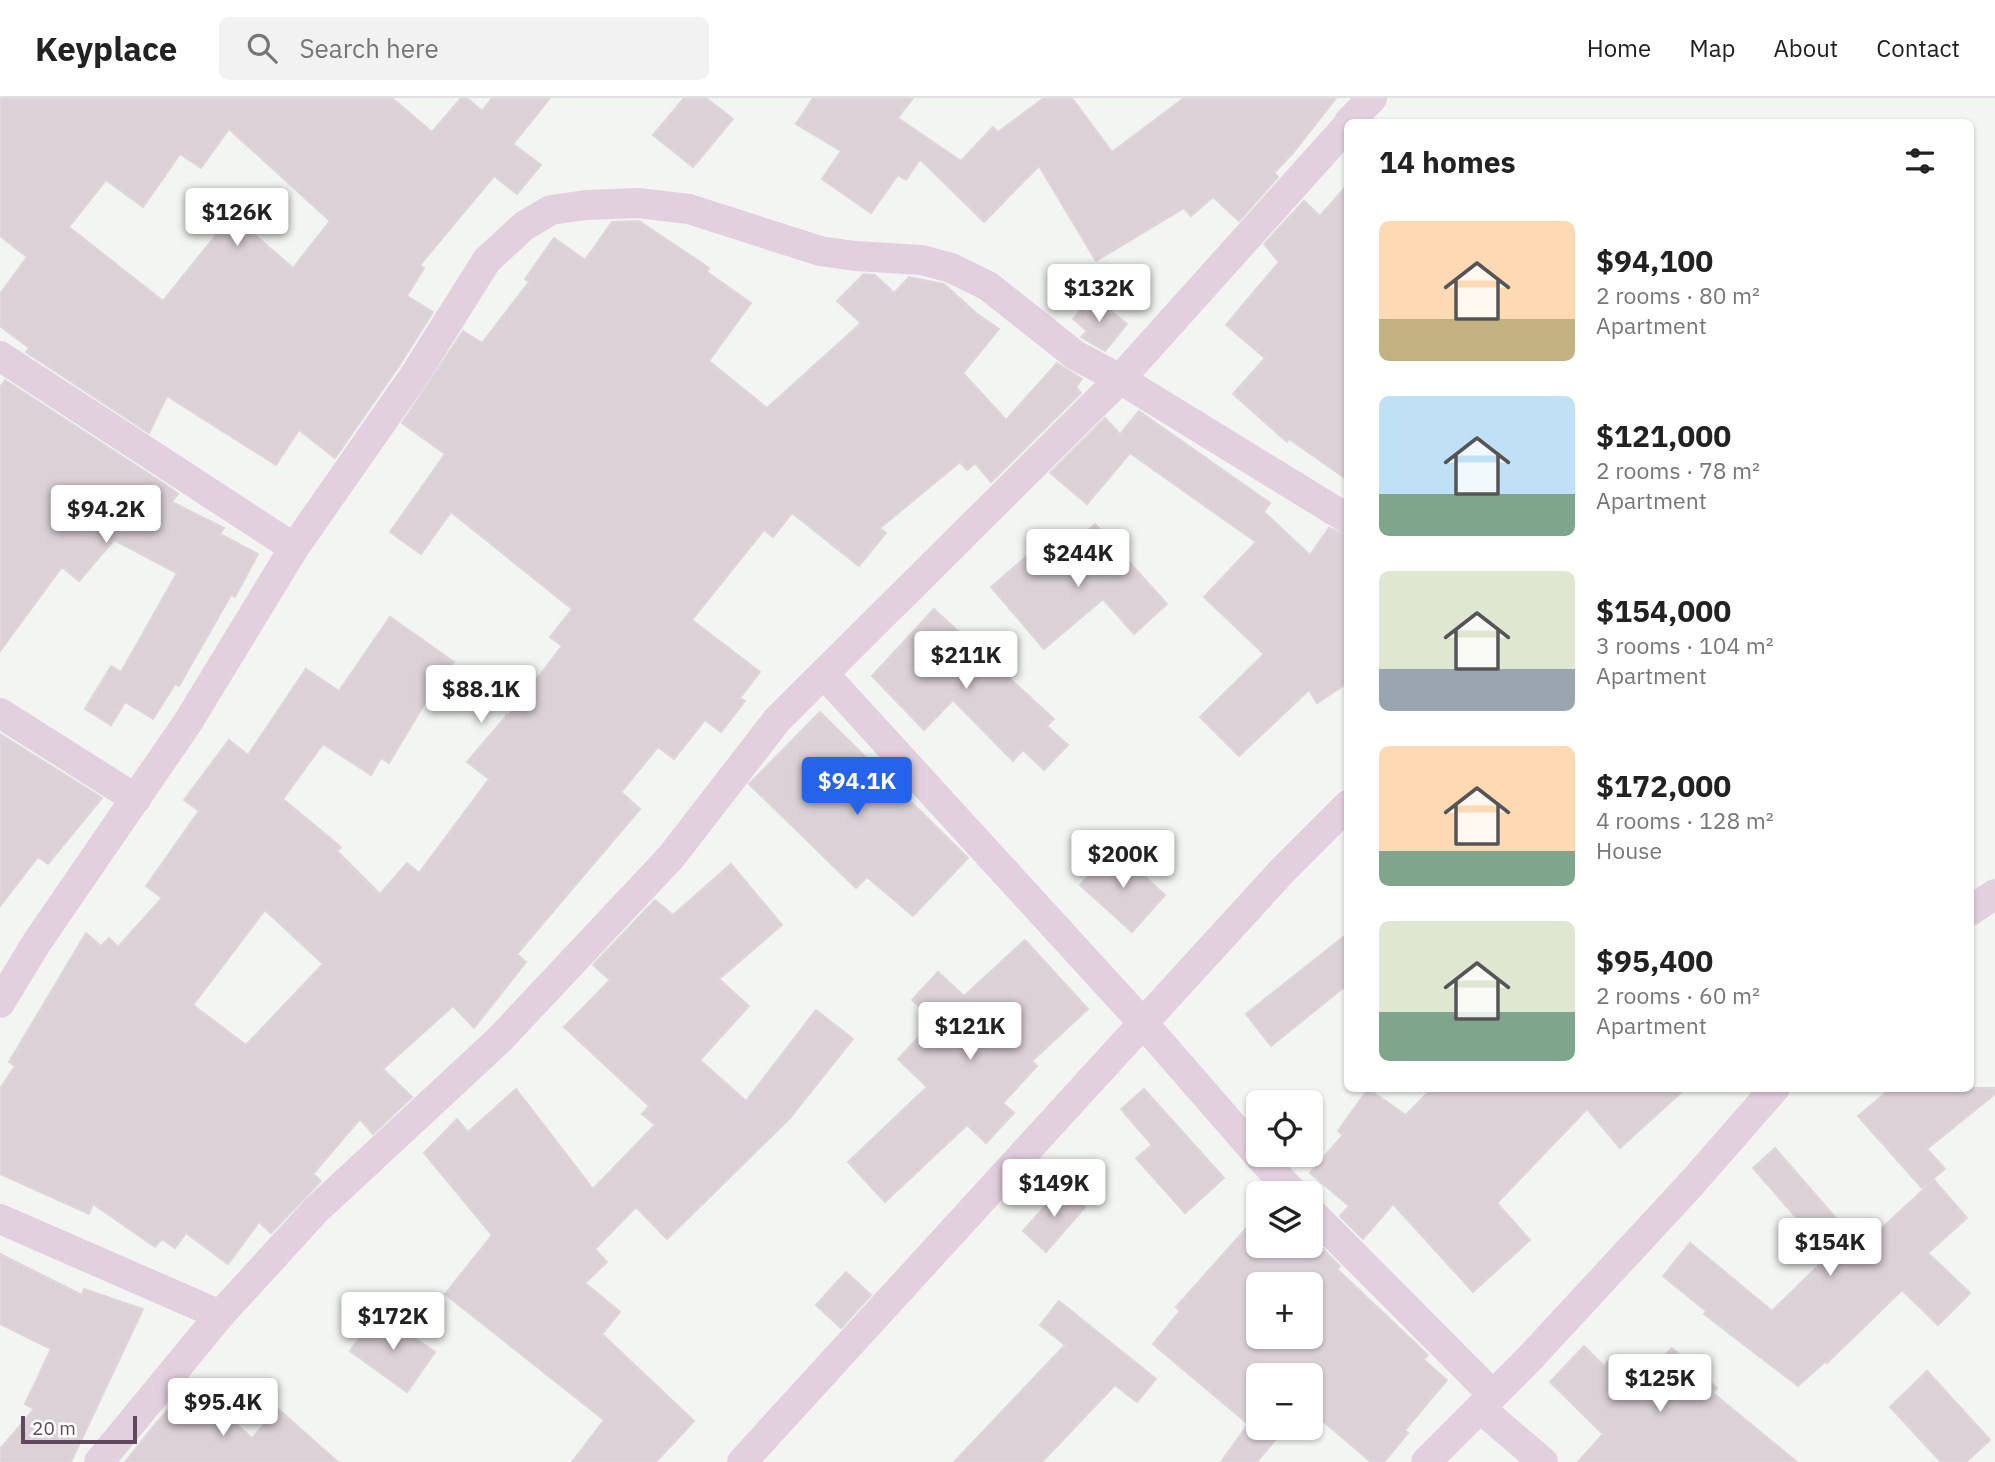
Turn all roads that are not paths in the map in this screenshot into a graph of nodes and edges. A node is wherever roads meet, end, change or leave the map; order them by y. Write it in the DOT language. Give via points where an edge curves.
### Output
graph roads {
  1 [pos="1372,98"];
  2 [pos="1353,119"];
  3 [pos="1344,128"];
  4 [pos="0,356"];
  5 [pos="1120,379"];
  6 [pos="1344,517"];
  7 [pos="294,548"];
  8 [pos="824,674"];
  9 [pos="0,713"];
  10 [pos="136,799"];
  11 [pos="1344,808"];
  12 [pos="1995,894"];
  13 [pos="1974,908"];
  14 [pos="0,1003"];
  15 [pos="1143,1023"];
  16 [pos="1772,1092"];
  17 [pos="1246,1141"];
  18 [pos="1269,1167"];
  19 [pos="1282,1181"];
  20 [pos="0,1219"];
  21 [pos="1323,1225"];
  22 [pos="220,1315"];
  23 [pos="1487,1401"];
  24 [pos="99,1462"];
  25 [pos="742,1462"];
  26 [pos="1426,1462"];
  27 [pos="1543,1462"];
  1 -- 2 [label="street"];
  3 -- 5 [label="street"];
  4 -- 7 [label="street"];
  5 -- 6 [label="street"];
  5 -- 7 [label="street" via="1075,355 988,286 951,268 922,260 820,251 689,209 638,203 551,210 524,226 487,260 414,376"];
  5 -- 8 [label="street"];
  7 -- 10 [label="street"];
  8 -- 15 [label="street"];
  8 -- 22 [label="street" via="777,720 671,856 500,1039 316,1210"];
  9 -- 10 [label="street"];
  10 -- 14 [label="street"];
  11 -- 15 [label="street"];
  12 -- 13 [label="street"];
  15 -- 17 [label="street"];
  15 -- 25 [label="street"];
  16 -- 23 [label="street"];
  18 -- 19 [label="street"];
  20 -- 22 [label="street"];
  21 -- 23 [label="street"];
  22 -- 24 [label="street"];
  23 -- 26 [label="street"];
  23 -- 27 [label="street"];
}
